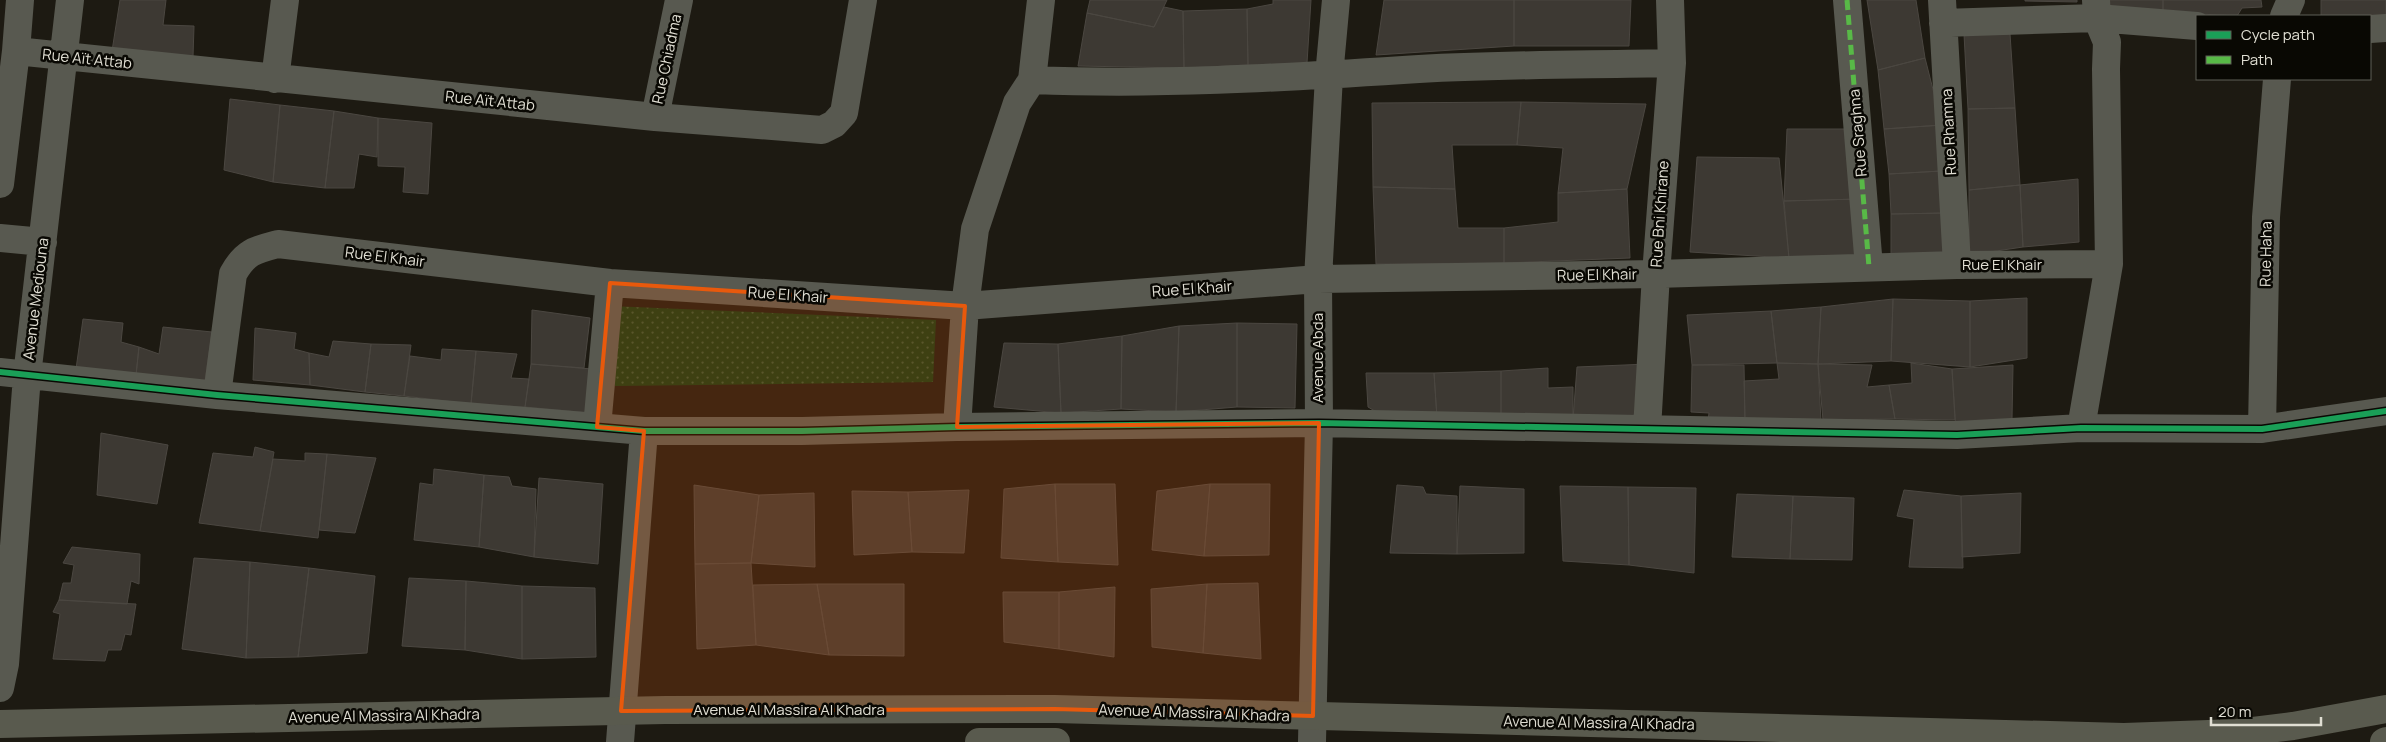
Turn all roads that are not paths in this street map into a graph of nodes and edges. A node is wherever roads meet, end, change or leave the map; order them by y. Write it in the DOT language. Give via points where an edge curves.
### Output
graph roads {
  1 [pos="20,0"];
  2 [pos="70,0"];
  3 [pos="285,0"];
  4 [pos="680,0"];
  5 [pos="863,0"];
  6 [pos="1041,0"];
  7 [pos="1336,0"];
  8 [pos="1670,0"];
  9 [pos="1847,0"];
  10 [pos="2291,0"];
  11 [pos="2096,9"];
  12 [pos="1943,12"];
  13 [pos="2284,15"];
  14 [pos="2196,26"];
  15 [pos="2386,28"];
  16 [pos="2371,29"];
  17 [pos="16,52"];
  18 [pos="64,56"];
  19 [pos="1672,63"];
  20 [pos="1329,76"];
  21 [pos="275,79"];
  22 [pos="1032,80"];
  23 [pos="2277,80"];
  24 [pos="655,117"];
  25 [pos="0,184"];
  26 [pos="0,238"];
  27 [pos="43,242"];
  28 [pos="2109,264"];
  29 [pos="1957,265"];
  30 [pos="1869,267"];
  31 [pos="1656,274"];
  32 [pos="1318,280"];
  33 [pos="610,283"];
  34 [pos="965,306"];
  35 [pos="0,372"];
  36 [pos="27,376"];
  37 [pos="217,395"];
  38 [pos="2386,411"];
  39 [pos="1319,423"];
  40 [pos="597,427"];
  41 [pos="957,427"];
  42 [pos="2082,428"];
  43 [pos="1647,429"];
  44 [pos="2262,429"];
  45 [pos="644,431"];
  46 [pos="0,688"];
  47 [pos="2386,709"];
  48 [pos="622,711"];
  49 [pos="0,724"];
  50 [pos="1312,729"];
  51 [pos="620,742"];
  52 [pos="979,742"];
  53 [pos="1056,742"];
  1 -- 17 [label="street"];
  2 -- 18 [label="street, Avenue Mediouna"];
  3 -- 21 [label="street"];
  4 -- 24 [label="street, Rue Chiadma"];
  5 -- 24 [label="street, Rue Aït Attab" via="844,112 839,121 828,129"];
  6 -- 22 [label="street"];
  7 -- 20 [label="street, Avenue Abda"];
  8 -- 19 [label="street, Rue Bni Khirane"];
  9 -- 30 [label="street, Rue Sraghna"];
  10 -- 13 [label="street"];
  11 -- 12 [label="street"];
  11 -- 14 [label="street"];
  11 -- 28 [label="street" via="2107,42"];
  12 -- 29 [label="street, Rue Rhamna"];
  15 -- 16 [label="street"];
  17 -- 18 [label="street, Rue Aït Attab"];
  17 -- 25 [label="street"];
  18 -- 21 [label="street, Rue Aït Attab"];
  18 -- 27 [label="street, Avenue Mediouna"];
  19 -- 20 [label="street" via="1404,70"];
  19 -- 31 [label="street, Rue Bni Khirane"];
  20 -- 22 [label="street" via="1188,82"];
  20 -- 32 [label="street, Avenue Abda"];
  21 -- 24 [label="street, Rue Aït Attab"];
  22 -- 34 [label="street" via="1017,103 980,210 971,250"];
  23 -- 44 [label="street, Rue Haha" via="2266,217"];
  26 -- 27 [label="street"];
  27 -- 36 [label="street, Avenue Mediouna"];
  28 -- 29 [label="street, Rue El Khair"];
  28 -- 42 [label="street"];
  29 -- 30 [label="street, Rue El Khair"];
  30 -- 31 [label="street, Rue El Khair"];
  31 -- 32 [label="street, Rue El Khair"];
  31 -- 43 [label="street, Rue Bni Khirane"];
  32 -- 34 [label="street, Rue El Khair"];
  32 -- 39 [label="street, Avenue Abda"];
  33 -- 34 [label="street, Rue El Khair"];
  33 -- 37 [label="street, Rue El Khair" via="278,244 254,251 240,260 233,274"];
  33 -- 40 [label="street"];
  34 -- 41 [label="street"];
  35 -- 36 [label="street"];
  36 -- 37 [label="street"];
  36 -- 46 [label="street, Avenue Mediouna" via="5,664"];
  37 -- 40 [label="street"];
  38 -- 44 [label="street"];
  39 -- 41 [label="street"];
  39 -- 43 [label="street"];
  39 -- 50 [label="street, Avenue Abda"];
  40 -- 45 [label="street"];
  41 -- 45 [label="street"];
  42 -- 43 [label="street" via="1957,435"];
  42 -- 44 [label="street"];
  45 -- 48 [label="street"];
  47 -- 50 [label="main road, Avenue Al Massira Al Khadra" via="2237,733 2124,737"];
  48 -- 49 [label="main road, Avenue Al Massira Al Khadra"];
  48 -- 50 [label="main road, Avenue Al Massira Al Khadra" via="1055,709"];
  48 -- 51 [label="street"];
  52 -- 53 [label="main road"];
}
